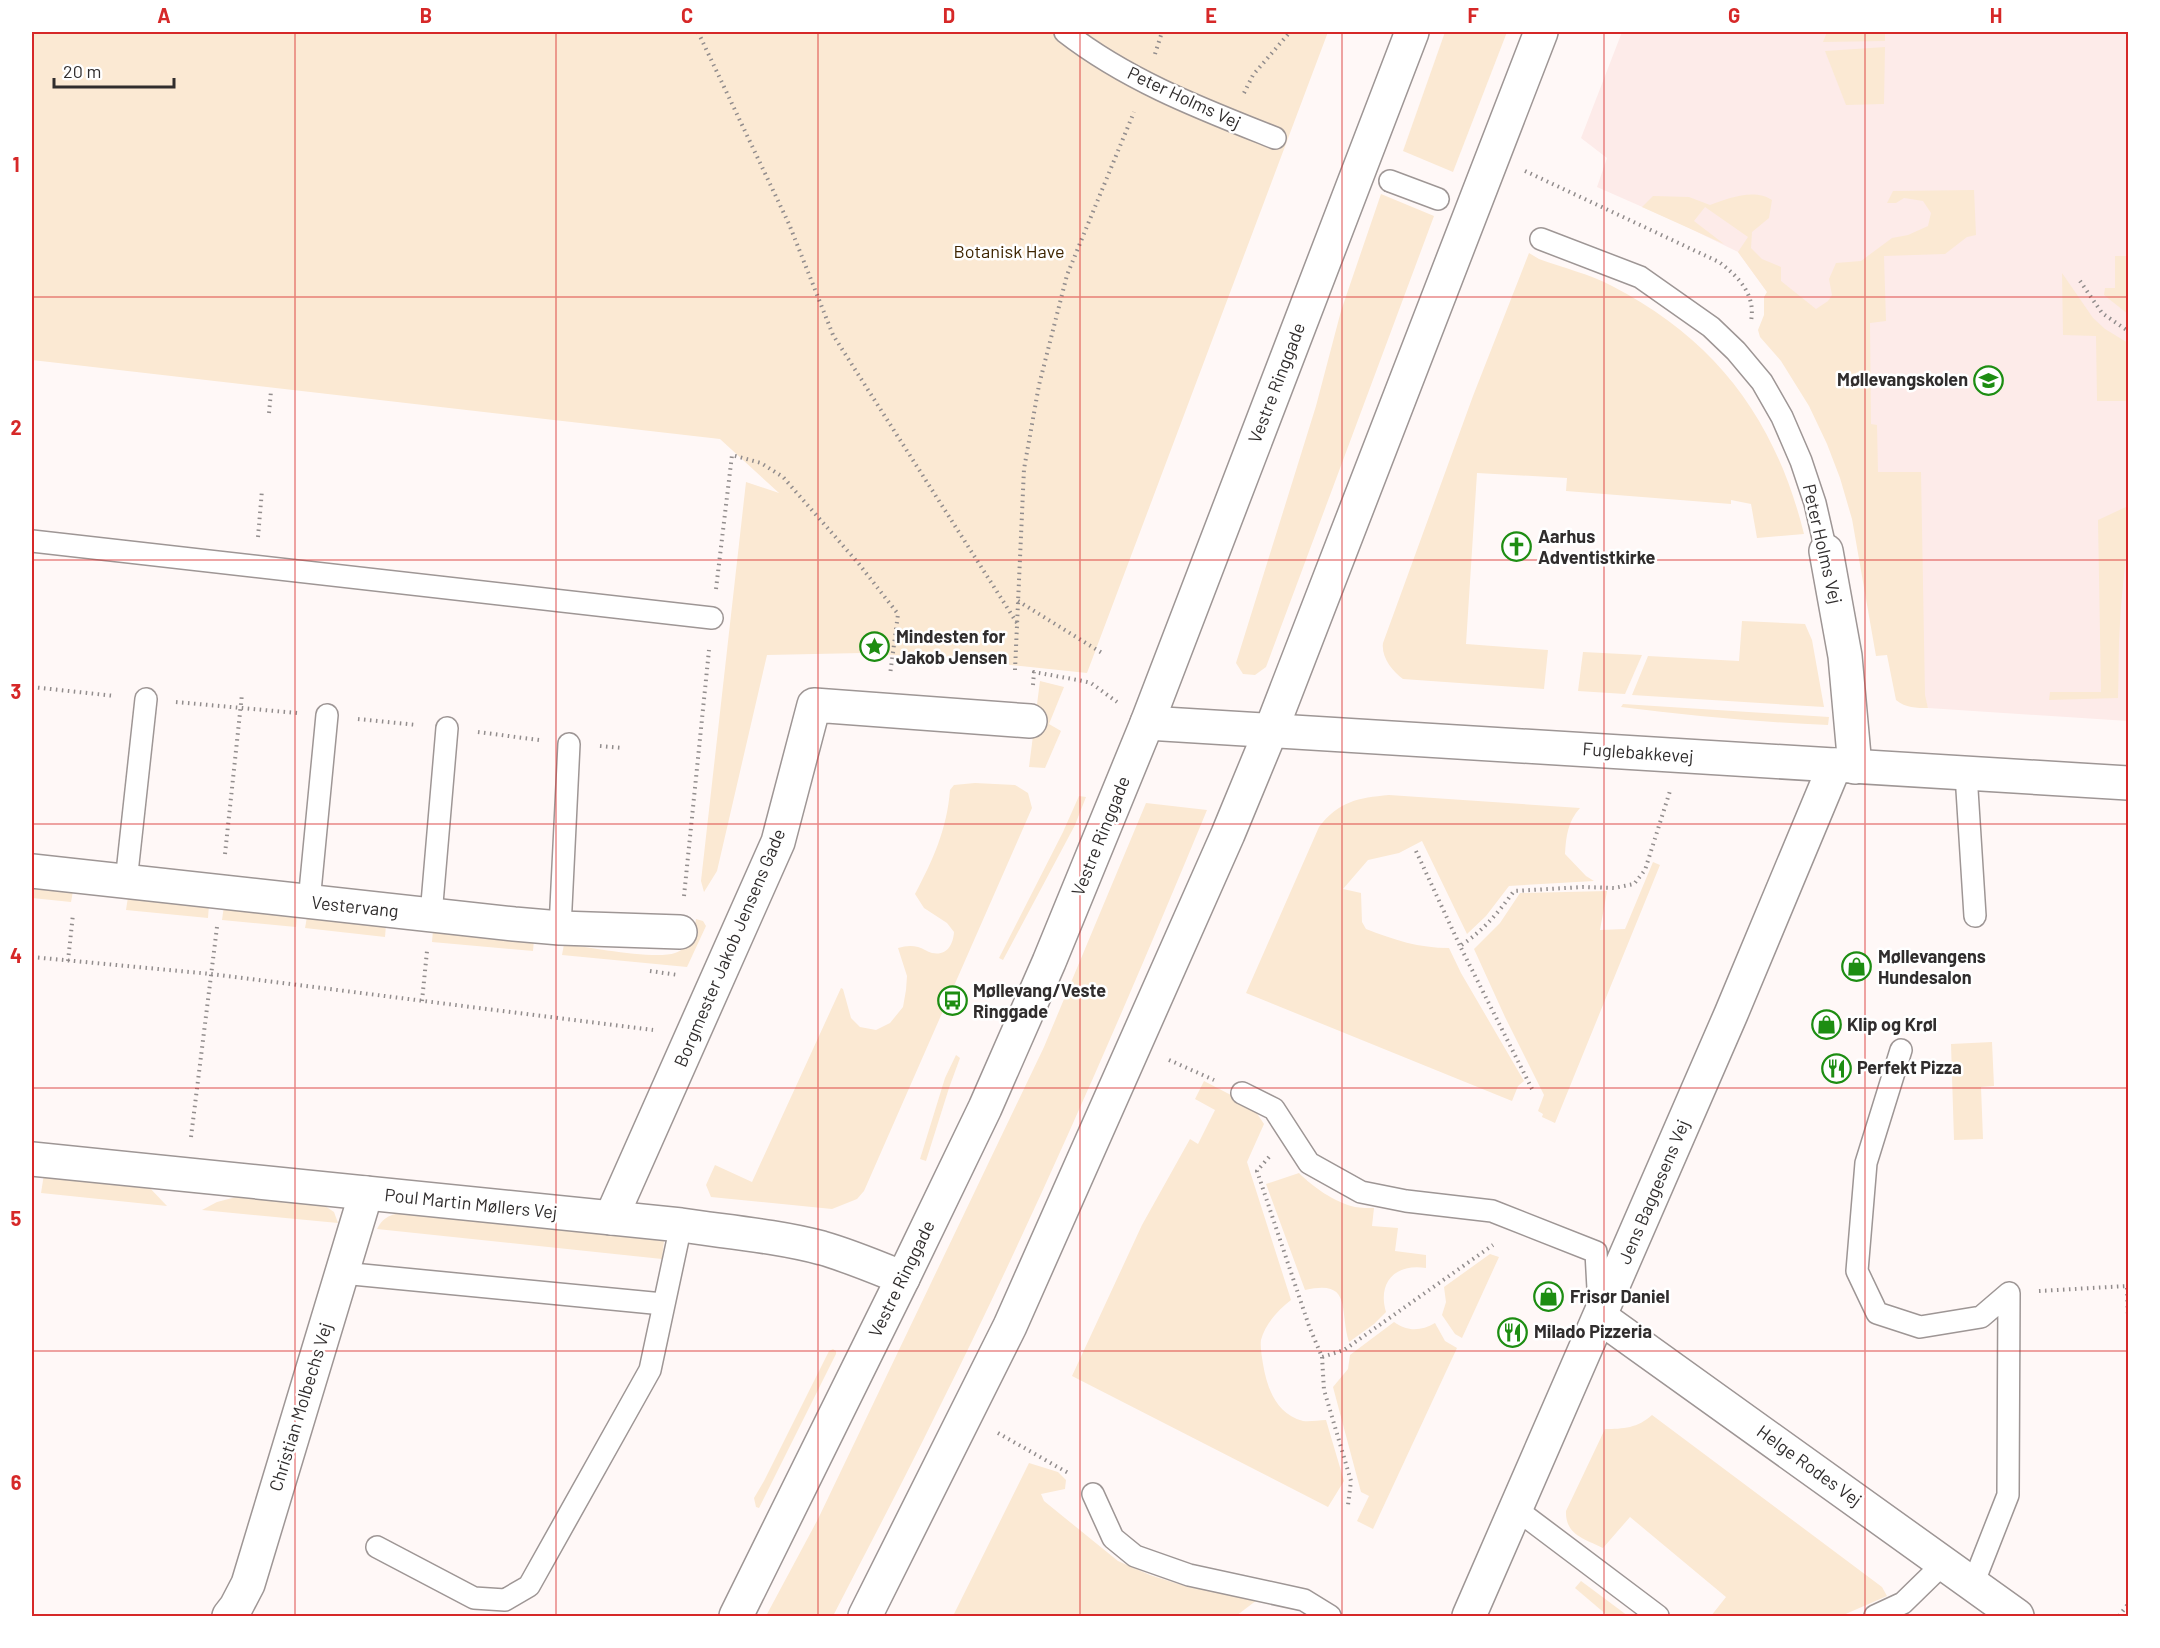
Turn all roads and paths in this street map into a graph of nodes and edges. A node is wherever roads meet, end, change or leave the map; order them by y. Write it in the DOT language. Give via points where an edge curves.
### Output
graph roads {
  1 [pos="698,32"];
  2 [pos="1065,32"];
  3 [pos="1162,32"];
  4 [pos="1290,32"];
  5 [pos="1412,32"];
  6 [pos="1541,32"];
  7 [pos="1252,75"];
  8 [pos="1145,84"];
  9 [pos="1275,138"];
  10 [pos="1493,156"];
  11 [pos="1390,181"];
  12 [pos="1437,199"];
  13 [pos="1541,239"];
  14 [pos="2080,281"];
  15 [pos="2128,331"];
  16 [pos="1736,351"];
  17 [pos="271,391"];
  18 [pos="268,413"];
  19 [pos="32,541"];
  20 [pos="721,546"];
  21 [pos="1826,551"];
  22 [pos="1017,601"];
  23 [pos="2128,611"];
  24 [pos="712,618"];
  25 [pos="1017,623"];
  26 [pos="1102,654"];
  27 [pos="1015,669"];
  28 [pos="242,694"];
  29 [pos="146,699"];
  30 [pos="885,709"];
  31 [pos="327,715"];
  32 [pos="1030,721"];
  33 [pos="1147,723"];
  34 [pos="2128,724"];
  35 [pos="447,728"];
  36 [pos="1271,730"];
  37 [pos="569,744"];
  38 [pos="698,751"];
  39 [pos="1680,756"];
  40 [pos="1845,766"];
  41 [pos="1966,774"];
  42 [pos="2128,783"];
  43 [pos="1416,852"];
  44 [pos="32,872"];
  45 [pos="76,876"];
  46 [pos="126,882"];
  47 [pos="221,892"];
  48 [pos="309,902"];
  49 [pos="431,915"];
  50 [pos="1975,916"];
  51 [pos="560,928"];
  52 [pos="680,932"];
  53 [pos="1460,946"];
  54 [pos="32,957"];
  55 [pos="68,961"];
  56 [pos="211,974"];
  57 [pos="422,1001"];
  58 [pos="693,1035"];
  59 [pos="1135,1044"];
  60 [pos="1901,1050"];
  61 [pos="1533,1089"];
  62 [pos="1242,1093"];
  63 [pos="1289,1133"];
  64 [pos="32,1159"];
  65 [pos="186,1174"];
  66 [pos="366,1193"];
  67 [pos="611,1218"];
  68 [pos="1524,1224"];
  69 [pos="681,1225"];
  70 [pos="342,1273"];
  71 [pos="903,1278"];
  72 [pos="2010,1293"];
  73 [pos="663,1304"];
  74 [pos="1600,1317"];
  75 [pos="2128,1317"];
  76 [pos="1322,1357"];
  77 [pos="967,1415"];
  78 [pos="1093,1494"];
  79 [pos="1348,1505"];
  80 [pos="1516,1509"];
  81 [pos="377,1547"];
  82 [pos="1944,1563"];
  83 [pos="1972,1584"];
  84 [pos="2128,1604"];
  85 [pos="229,1617"];
  86 [pos="736,1617"];
  87 [pos="865,1617"];
  88 [pos="1330,1617"];
  89 [pos="1469,1617"];
  90 [pos="1658,1617"];
  91 [pos="1875,1617"];
  92 [pos="2018,1617"];
  93 [pos="2119,1617"];
  1 -- 25 [label="path" via="789,224 833,335"];
  2 -- 8 [label="lane, Peter Holms Vej"];
  3 -- 8 [label="path"];
  4 -- 7 [label="path"];
  5 -- 33 [label="street, Vestre Ringgade"];
  6 -- 10 [label="street"];
  8 -- 9 [label="lane, Peter Holms Vej"];
  8 -- 22 [label="path" via="1067,275 1042,374 1024,469"];
  10 -- 16 [label="path" via="1731,271 1747,290 1753,310 1749,328"];
  10 -- 36 [label="street"];
  11 -- 12 [label="lane"];
  13 -- 16 [label="lane, Peter Holms Vej" via="1640,277 1711,327"];
  14 -- 15 [label="path" via="2102,313"];
  16 -- 21 [label="lane, Peter Holms Vej" via="1762,382 1782,417 1815,502"];
  17 -- 18 [label="path"];
  19 -- 24 [label="lane"];
  20 -- 30 [label="path" via="732,455 761,464 783,477 898,614"];
  21 -- 40 [label="street, Peter Holms Vej" via="1845,656"];
  22 -- 25 [label="path"];
  22 -- 26 [label="path"];
  23 -- 34 [label="path"];
  25 -- 27 [label="path"];
  28 -- 47 [label="path"];
  29 -- 46 [label="lane"];
  30 -- 32 [label="street, Borgmester Jakob Jensens Gade"];
  30 -- 58 [label="street, Borgmester Jakob Jensens Gade" via="814,705 778,842"];
  31 -- 48 [label="lane"];
  32 -- 33 [label="path" via="1034,672 1091,683"];
  33 -- 36 [label="street, Fuglebakkevej"];
  33 -- 71 [label="street, Vestre Ringgade" via="1049,962"];
  35 -- 49 [label="lane"];
  36 -- 39 [label="street, Fuglebakkevej"];
  36 -- 59 [label="street"];
  37 -- 51 [label="lane"];
  38 -- 52 [label="path"];
  39 -- 40 [label="street, Fuglebakkevej"];
  39 -- 53 [label="path" via="1645,870 1634,884 1514,891 1479,934"];
  40 -- 41 [label="street, Fuglebakkevej"];
  40 -- 74 [label="street, Jens Baggesens Vej" via="1731,1014"];
  41 -- 42 [label="street, Fuglebakkevej"];
  41 -- 50 [label="lane"];
  43 -- 53 [label="path"];
  44 -- 45 [label="street, Vestervang"];
  45 -- 46 [label="street, Vestervang"];
  45 -- 55 [label="path"];
  46 -- 47 [label="street, Vestervang"];
  47 -- 48 [label="street, Vestervang"];
  47 -- 56 [label="path"];
  48 -- 49 [label="street, Vestervang"];
  49 -- 51 [label="street, Vestervang"];
  49 -- 57 [label="path"];
  51 -- 52 [label="street, Vestervang"];
  53 -- 61 [label="path"];
  54 -- 55 [label="path"];
  55 -- 56 [label="path"];
  56 -- 57 [label="path"];
  56 -- 65 [label="path"];
  57 -- 58 [label="path"];
  58 -- 67 [label="street, Borgmester Jakob Jensens Gade"];
  59 -- 62 [label="path"];
  59 -- 77 [label="street"];
  60 -- 72 [label="lane" via="1866,1163 1857,1271 1877,1312 1920,1327 1981,1317"];
  62 -- 63 [label="lane" via="1274,1109"];
  63 -- 68 [label="lane" via="1309,1163 1361,1192 1492,1211"];
  63 -- 76 [label="path" via="1257,1171"];
  64 -- 65 [label="street, Poul Martin Møllers Vej"];
  65 -- 66 [label="street, Poul Martin Møllers Vej"];
  66 -- 67 [label="street, Poul Martin Møllers Vej"];
  66 -- 70 [label="street, Christian Molbechs Vej"];
  67 -- 69 [label="street, Poul Martin Møllers Vej"];
  68 -- 74 [label="lane" via="1596,1252"];
  68 -- 76 [label="path" via="1344,1350"];
  69 -- 71 [label="street, Poul Martin Møllers Vej" via="820,1248"];
  69 -- 73 [label="lane"];
  70 -- 73 [label="lane"];
  70 -- 85 [label="street, Christian Molbechs Vej" via="248,1584"];
  71 -- 86 [label="street, Vestre Ringgade"];
  72 -- 75 [label="path" via="2127,1286"];
  72 -- 83 [label="lane" via="2008,1495"];
  73 -- 81 [label="lane" via="650,1370 529,1586 505,1600 474,1598"];
  74 -- 80 [label="street, Jens Baggesens Vej"];
  74 -- 82 [label="street, Helge Rodes Vej"];
  76 -- 79 [label="path" via="1324,1390 1351,1481"];
  77 -- 78 [label="path" via="1072,1475"];
  77 -- 87 [label="street"];
  78 -- 88 [label="lane" via="1113,1538 1135,1556 1189,1575 1304,1600"];
  80 -- 89 [label="street, Jens Baggesens Vej"];
  80 -- 90 [label="lane"];
  82 -- 83 [label="street, Helge Rodes Vej"];
  82 -- 91 [label="lane" via="1903,1603"];
  83 -- 92 [label="street, Helge Rodes Vej"];
  84 -- 93 [label="path"];
}
